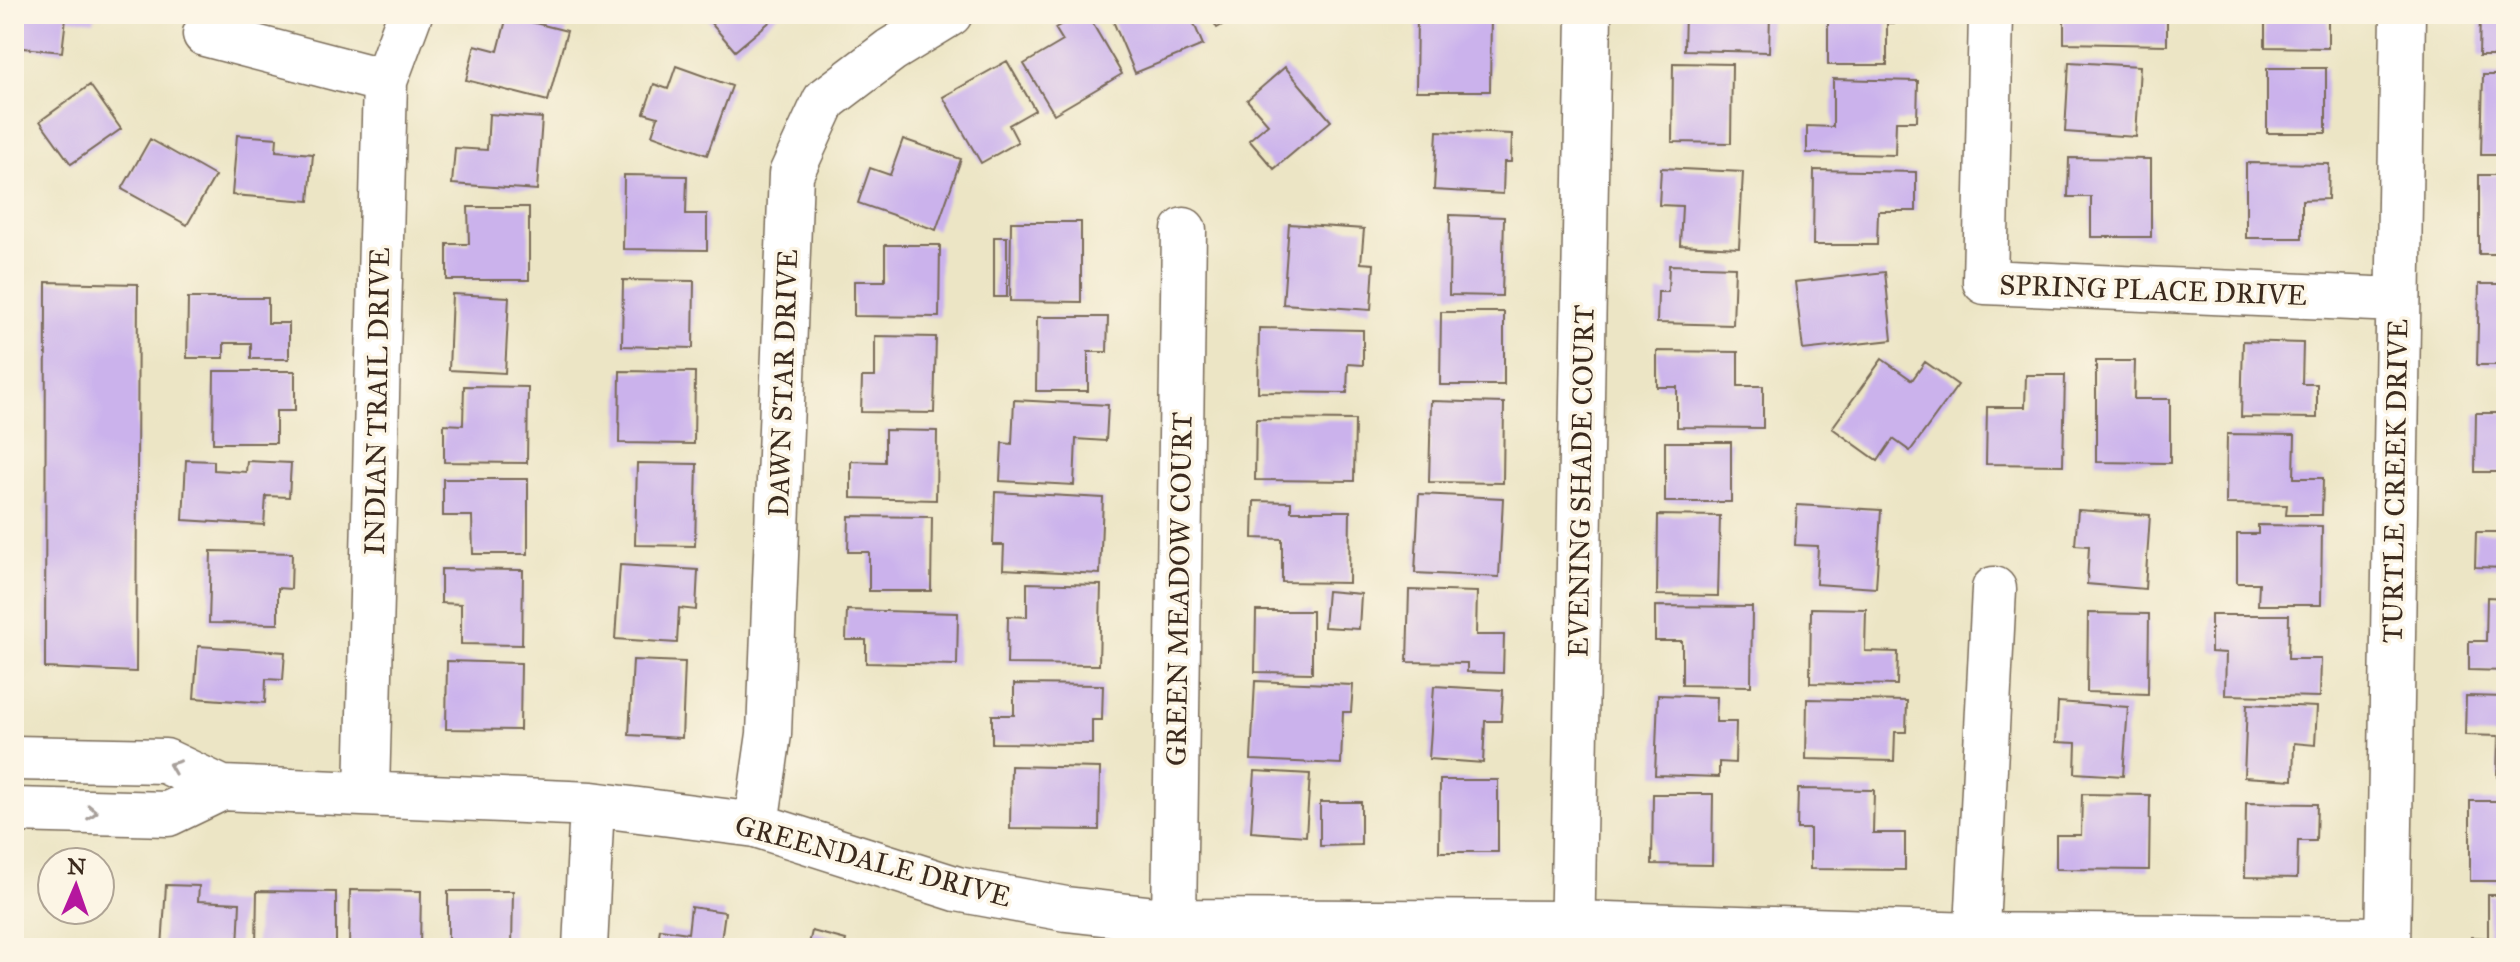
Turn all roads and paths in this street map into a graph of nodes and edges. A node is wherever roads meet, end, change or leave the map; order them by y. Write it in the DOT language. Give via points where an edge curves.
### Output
graph roads {
  1 [pos="410,14"];
  2 [pos="950,14"];
  3 [pos="1589,14"];
  4 [pos="1991,14"];
  5 [pos="2403,14"];
  6 [pos="205,34"];
  7 [pos="385,81"];
  8 [pos="1184,230"];
  9 [pos="2397,300"];
  10 [pos="1994,589"];
  11 [pos="14,758"];
  12 [pos="222,788"];
  13 [pos="367,793"];
  14 [pos="592,804"];
  15 [pos="14,810"];
  16 [pos="756,825"];
  17 [pos="1173,934"];
  18 [pos="1572,936"];
  19 [pos="1976,941"];
  20 [pos="2388,943"];
  21 [pos="585,948"];
  1 -- 7 [label="street, INDIAN TRAIL DRIVE"];
  2 -- 16 [label="street, DAWN STAR DRIVE" via="825,100 791,174 769,734"];
  3 -- 18 [label="street, EVENING SHADE COURT"];
  4 -- 9 [label="street, SPRING PLACE DRIVE" via="1985,282"];
  5 -- 9 [label="street, TURTLE CREEK DRIVE"];
  6 -- 7 [label="street"];
  7 -- 13 [label="street, INDIAN TRAIL DRIVE"];
  8 -- 17 [label="street, GREEN MEADOW COURT"];
  9 -- 20 [label="street, TURTLE CREEK DRIVE"];
  10 -- 19 [label="street"];
  12 -- 11 [label="street, GREENDALE DRIVE, one-way" via="165,761"];
  12 -- 13 [label="street, GREENDALE DRIVE"];
  15 -- 12 [label="street, GREENDALE DRIVE, one-way" via="168,814"];
  13 -- 14 [label="street, GREENDALE DRIVE"];
  14 -- 16 [label="street, GREENDALE DRIVE"];
  14 -- 21 [label="street"];
  16 -- 17 [label="street, GREENDALE DRIVE" via="957,889"];
  17 -- 18 [label="street, GREENDALE DRIVE"];
  18 -- 19 [label="street, GREENDALE DRIVE"];
  19 -- 20 [label="street, GREENDALE DRIVE"];
}
